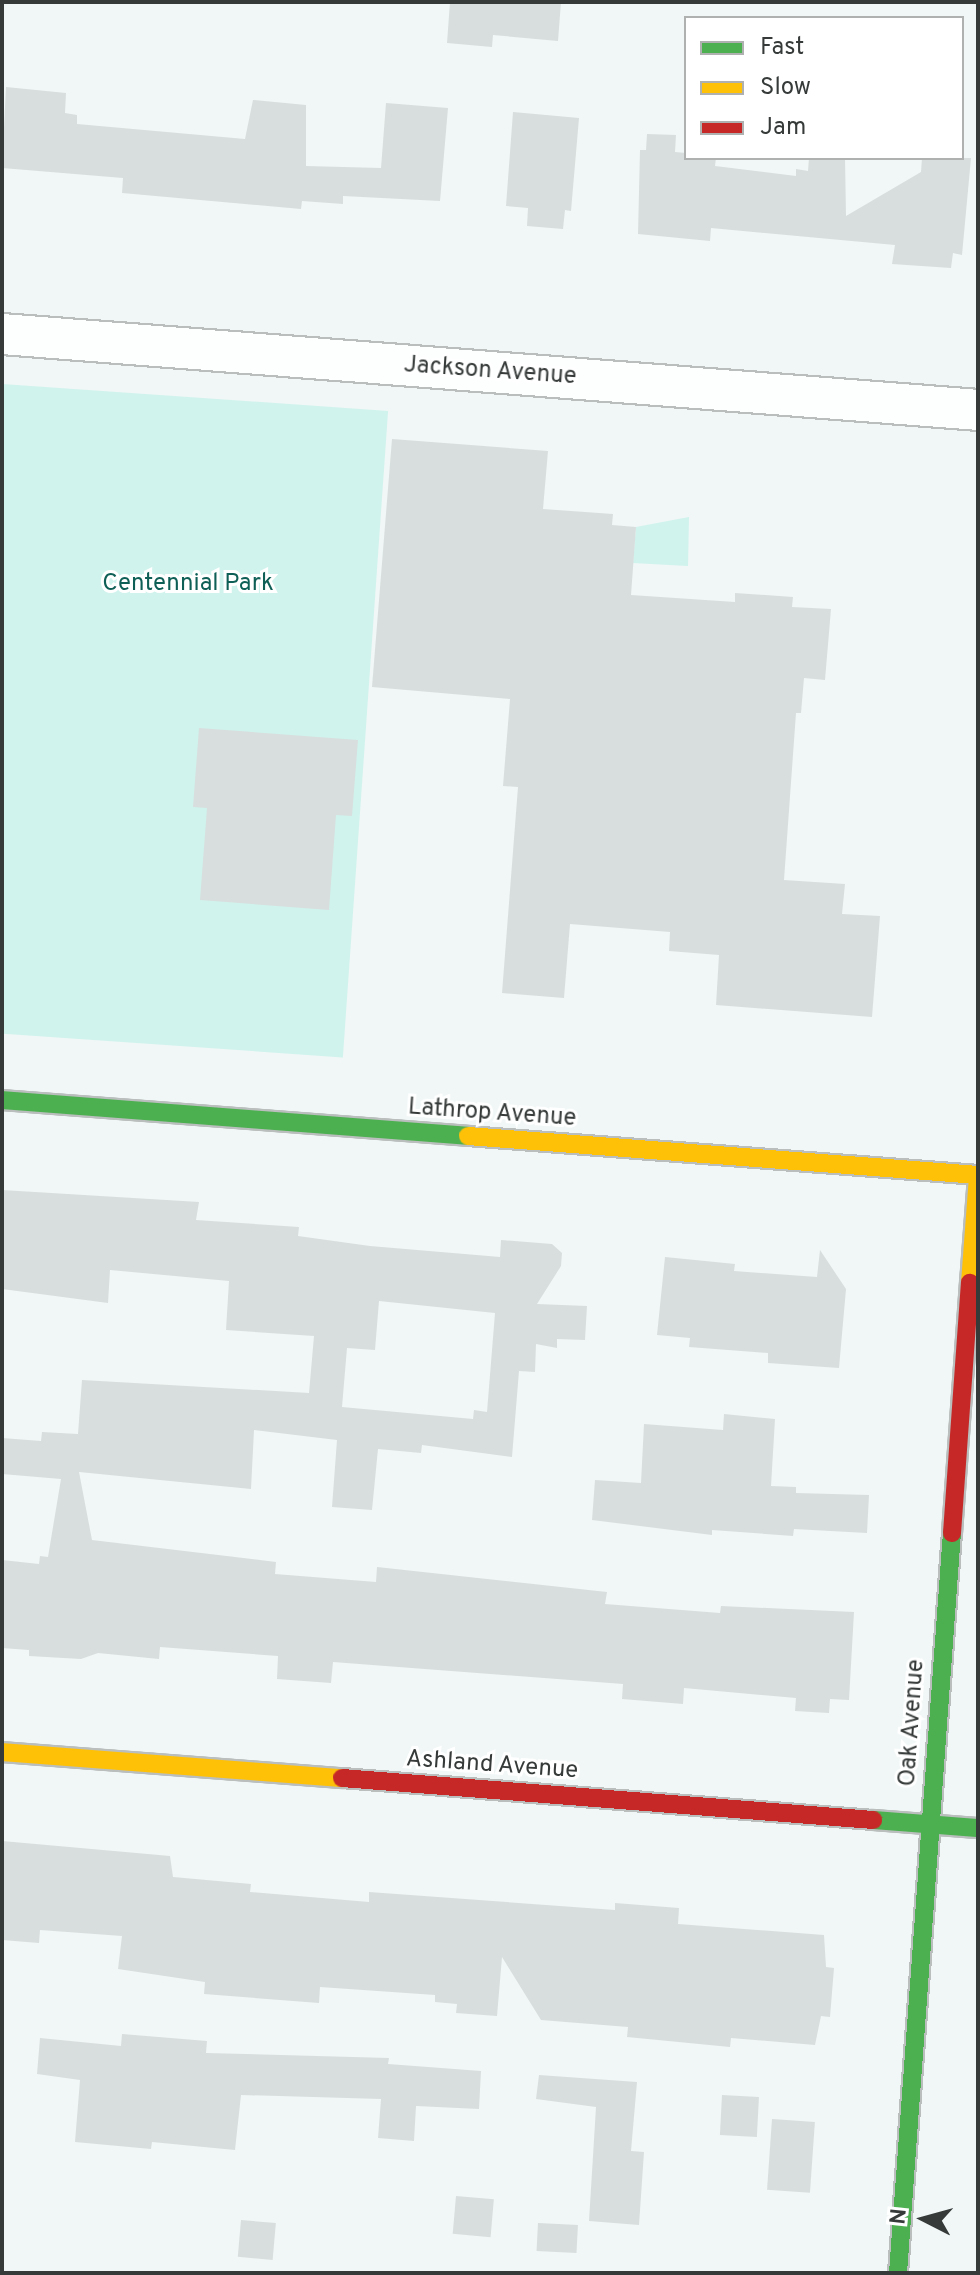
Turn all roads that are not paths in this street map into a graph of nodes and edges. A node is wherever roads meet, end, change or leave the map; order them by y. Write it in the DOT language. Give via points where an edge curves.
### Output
graph roads {
  1 [pos="2,334"];
  2 [pos="978,410"];
  3 [pos="2,1100"];
  4 [pos="978,1176"];
  5 [pos="2,1752"];
  6 [pos="929,1824"];
  7 [pos="978,1828"];
  8 [pos="898,2273"];
  1 -- 2 [label="street, Jackson Avenue"];
  3 -- 4 [label="street, Lathrop Avenue"];
  4 -- 6 [label="street, Oak Avenue"];
  5 -- 6 [label="street, Ashland Avenue"];
  6 -- 7 [label="street, Ashland Avenue"];
  6 -- 8 [label="street, Oak Avenue"];
}
